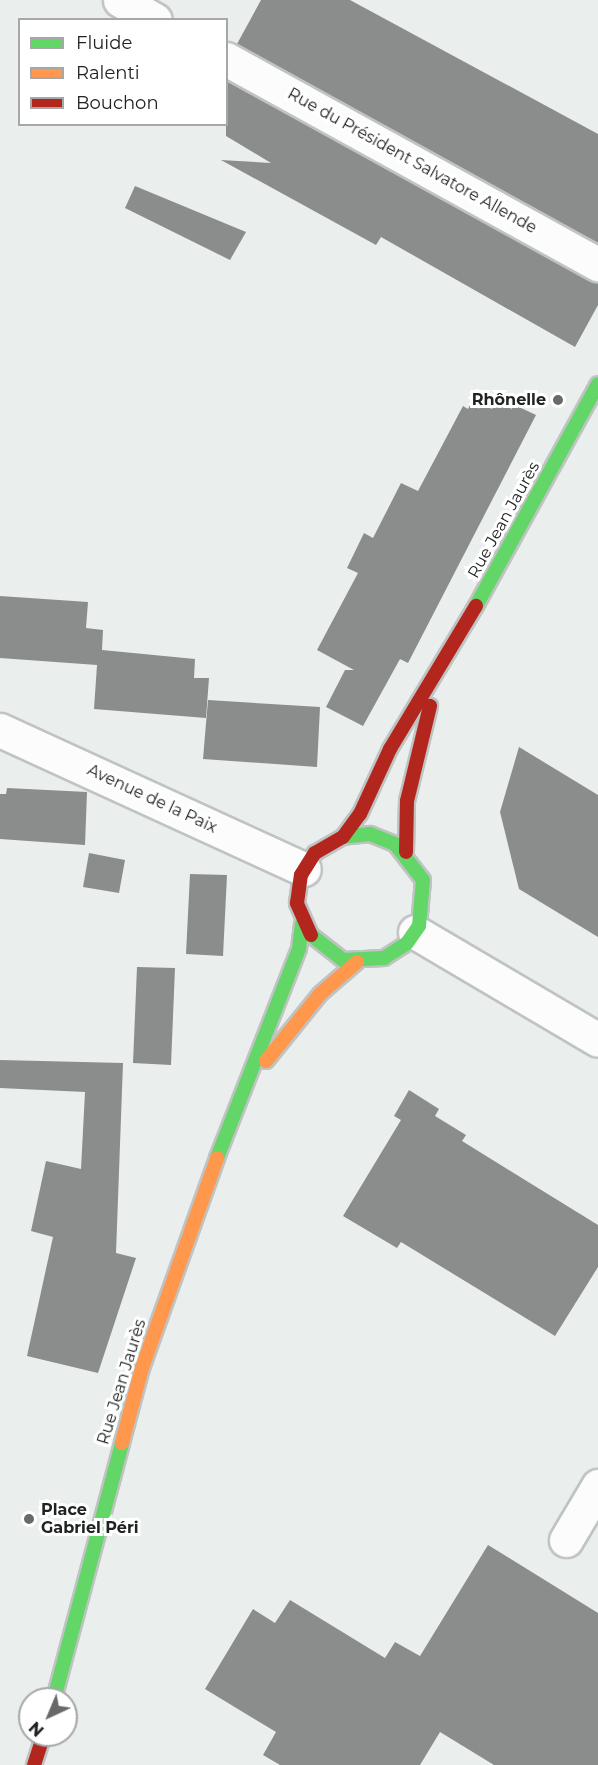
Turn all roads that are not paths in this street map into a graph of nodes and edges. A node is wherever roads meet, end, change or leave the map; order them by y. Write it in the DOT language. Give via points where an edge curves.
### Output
graph roads {
  1 [pos="120,0"];
  2 [pos="152,18"];
  3 [pos="228,60"];
  4 [pos="598,264"];
  5 [pos="598,384"];
  6 [pos="440,672"];
  7 [pos="0,730"];
  8 [pos="343,837"];
  9 [pos="406,852"];
  10 [pos="304,869"];
  11 [pos="302,924"];
  12 [pos="415,932"];
  13 [pos="357,962"];
  14 [pos="598,1040"];
  15 [pos="249,1084"];
  16 [pos="598,1486"];
  17 [pos="566,1540"];
  18 [pos="57,1687"];
  19 [pos="40,1747"];
  20 [pos="34,1765"];
  1 -- 2 [label="street"];
  3 -- 4 [label="street, Rue du Président Salvatore Allende"];
  5 -- 6 [label="main road, Rue Jean Jaurès"];
  6 -- 8 [label="main road, Rue Jean Jaurès"];
  6 -- 9 [label="main road, Rue Jean Jaurès" via="412,775"];
  7 -- 10 [label="street, Avenue de la Paix"];
  8 -- 9 [label="main road, Rue Jean Jaurès" via="376,836"];
  8 -- 10 [label="main road, Rue Jean Jaurès" via="320,849"];
  9 -- 12 [label="main road" via="424,887 425,907"];
  10 -- 11 [label="main road, Rue Jean Jaurès" via="297,896"];
  11 -- 13 [label="main road" via="324,950"];
  11 -- 15 [label="main road, Rue Jean Jaurès" via="299,949"];
  12 -- 13 [label="main road" via="390,955"];
  12 -- 14 [label="street"];
  13 -- 15 [label="main road, Rue Jean Jaurès" via="304,1012"];
  15 -- 18 [label="main road, Rue Jean Jaurès" via="201,1197 142,1368"];
  16 -- 17 [label="street"];
  19 -- 20 [label="main road"];
}
